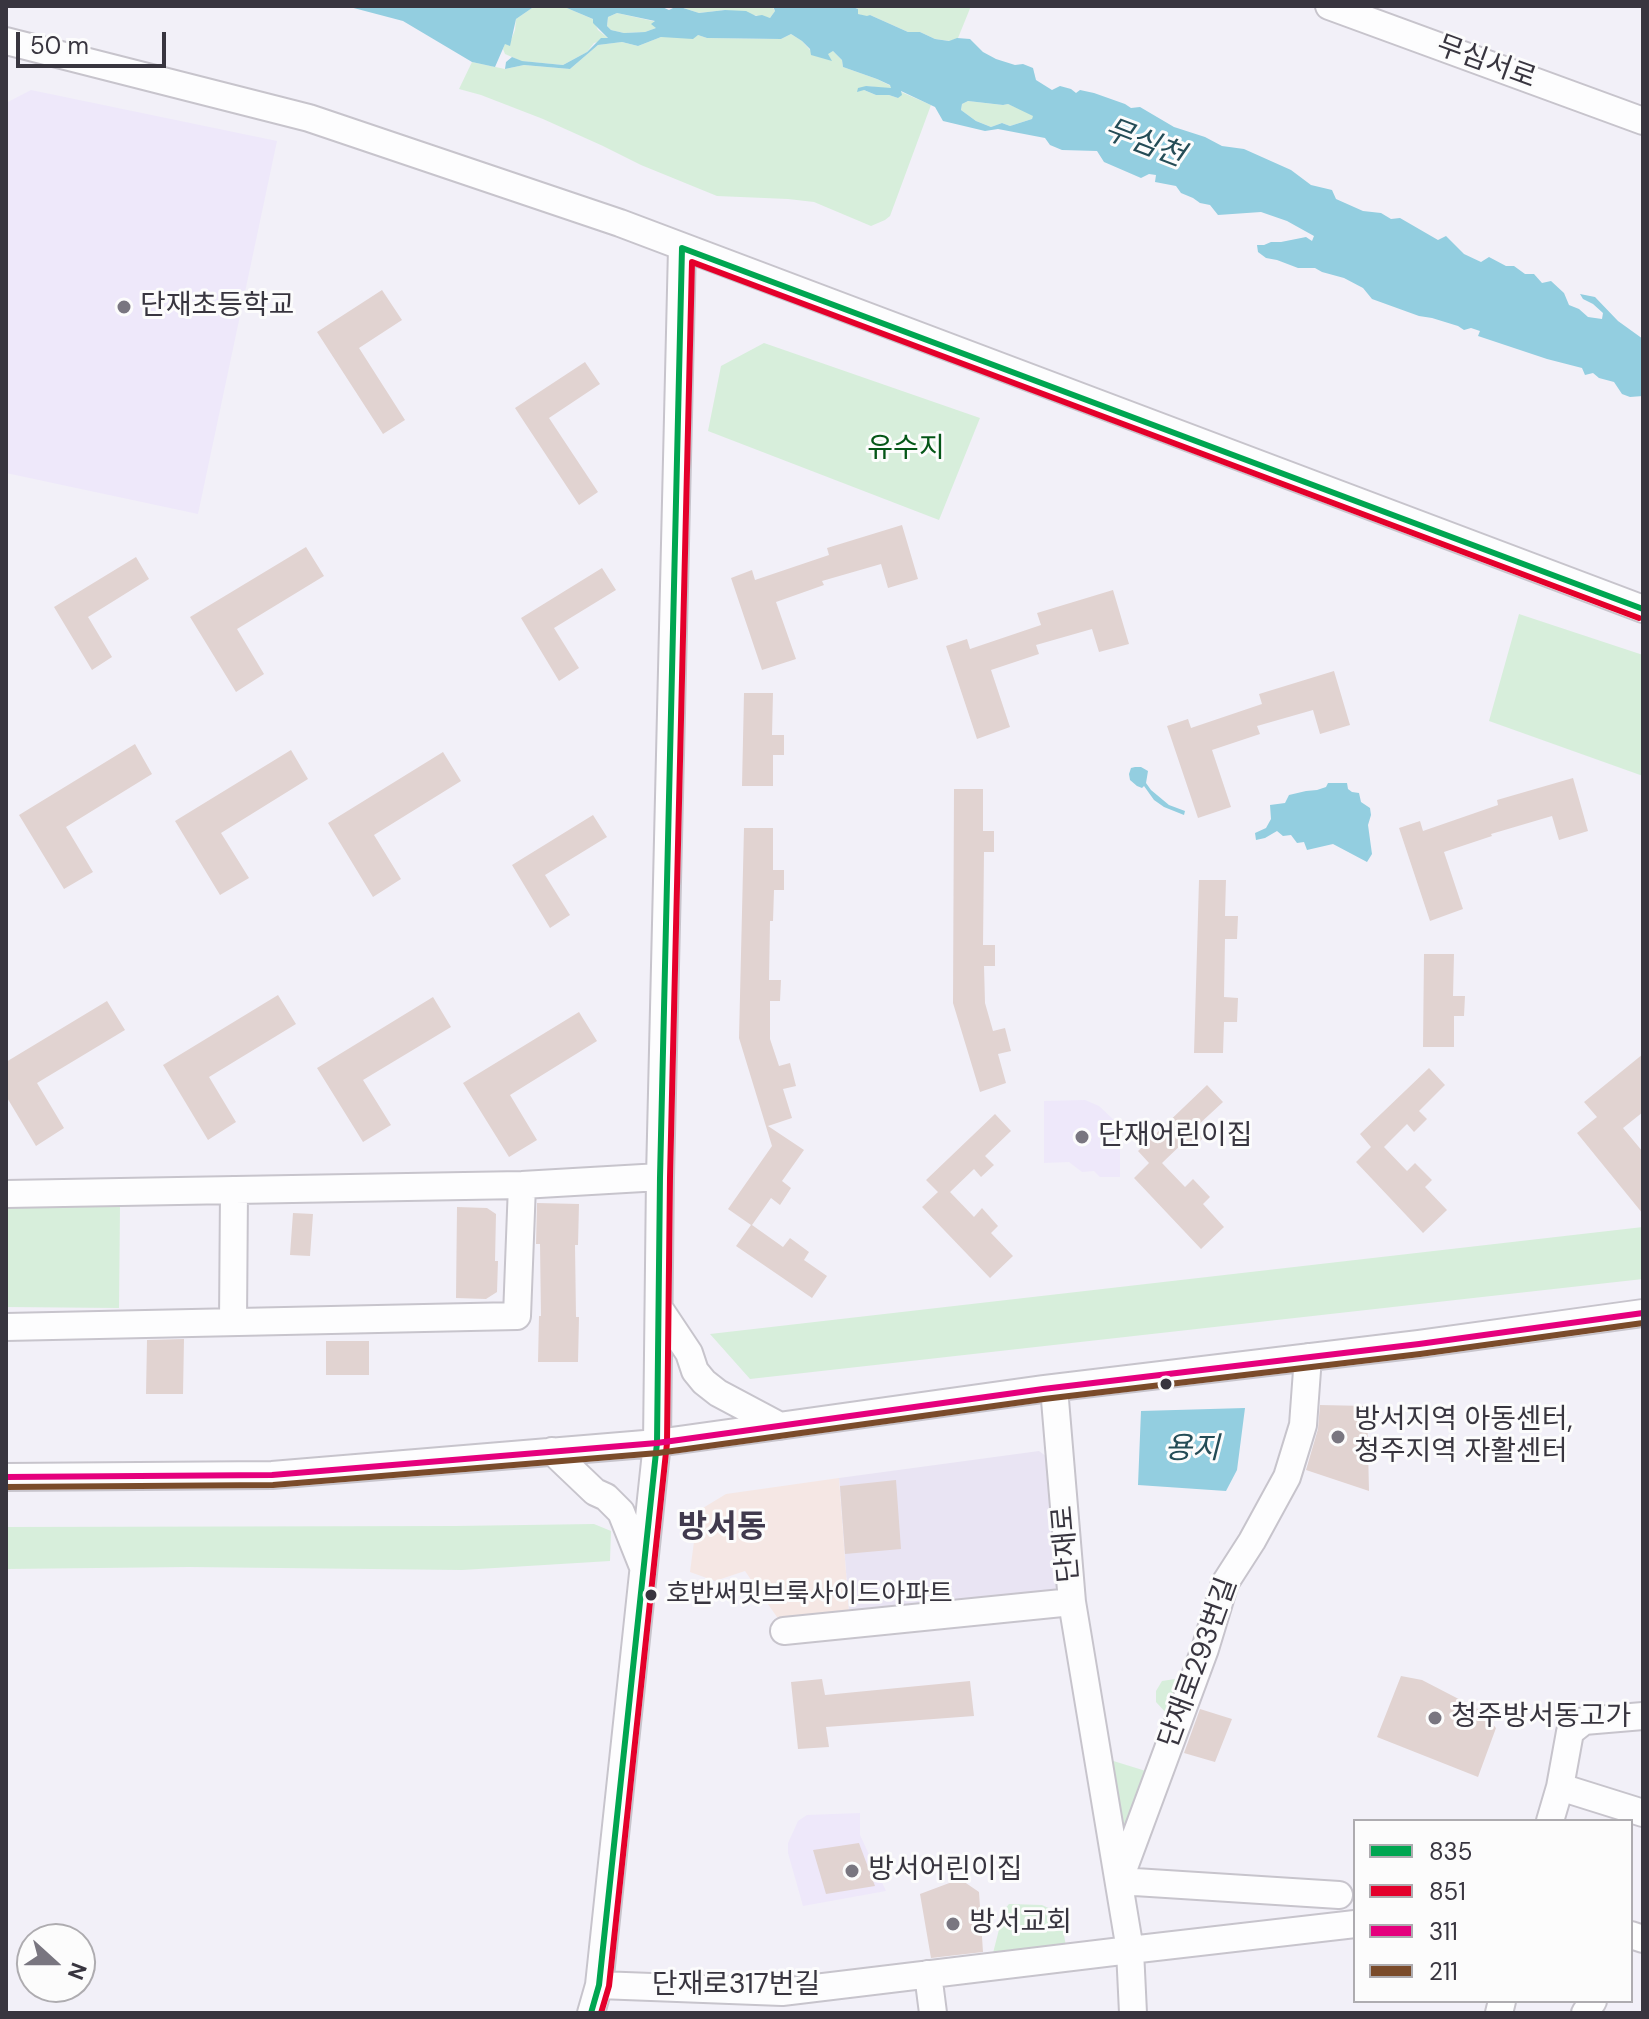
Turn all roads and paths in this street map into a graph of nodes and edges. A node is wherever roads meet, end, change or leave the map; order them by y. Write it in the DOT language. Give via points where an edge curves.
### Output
graph roads {
  1 [pos="1329,6"];
  2 [pos="6,41"];
  3 [pos="1643,121"];
  4 [pos="682,248"];
  5 [pos="1643,609"];
  6 [pos="660,1177"];
  7 [pos="522,1185"];
  8 [pos="234,1190"];
  9 [pos="6,1194"];
  10 [pos="659,1308"];
  11 [pos="1643,1313"];
  12 [pos="233,1322"];
  13 [pos="6,1327"];
  14 [pos="1308,1357"];
  15 [pos="1054,1388"];
  16 [pos="780,1426"];
  17 [pos="657,1443"];
  18 [pos="552,1451"];
  19 [pos="6,1477"];
  20 [pos="644,1571"];
  21 [pos="1072,1602"];
  22 [pos="784,1631"];
  23 [pos="1643,1716"];
  24 [pos="1560,1787"];
  25 [pos="1643,1813"];
  26 [pos="1551,1819"];
  27 [pos="1119,1881"];
  28 [pos="1339,1895"];
  29 [pos="1353,1924"];
  30 [pos="1130,1950"];
  31 [pos="928,1974"];
  32 [pos="599,1985"];
  33 [pos="591,2013"];
  34 [pos="933,2013"];
  35 [pos="1133,2013"];
  1 -- 3 [label="street, 무심서로"];
  2 -- 4 [label="street" via="309,118"];
  4 -- 5 [label="street"];
  4 -- 6 [label="street"];
  6 -- 7 [label="street"];
  6 -- 10 [label="street"];
  7 -- 8 [label="street"];
  7 -- 12 [label="street" via="517,1316"];
  8 -- 9 [label="street"];
  8 -- 12 [label="street"];
  10 -- 16 [label="street" via="704,1382"];
  10 -- 17 [label="street"];
  11 -- 14 [label="street"];
  12 -- 13 [label="street"];
  14 -- 15 [label="street"];
  14 -- 27 [label="street, 단재로293번길" via="1303,1425 1287,1477 1225,1583"];
  15 -- 16 [label="street"];
  15 -- 21 [label="street, 단재로"];
  16 -- 17 [label="street"];
  17 -- 18 [label="street"];
  17 -- 20 [label="street"];
  18 -- 19 [label="street" via="272,1475"];
  18 -- 20 [label="street" via="621,1512"];
  20 -- 32 [label="street"];
  21 -- 22 [label="street, 단재로"];
  21 -- 27 [label="street, 단재로293번길"];
  23 -- 24 [label="street" via="1584,1721 1570,1732"];
  24 -- 25 [label="street"];
  24 -- 26 [label="street"];
  27 -- 28 [label="street"];
  27 -- 30 [label="street, 단재로293번길"];
  29 -- 30 [label="street"];
  30 -- 31 [label="street"];
  30 -- 35 [label="street, 단재로293번길"];
  31 -- 32 [label="street, 단재로317번길" via="782,1992"];
  31 -- 34 [label="street"];
  32 -- 33 [label="street"];
}
